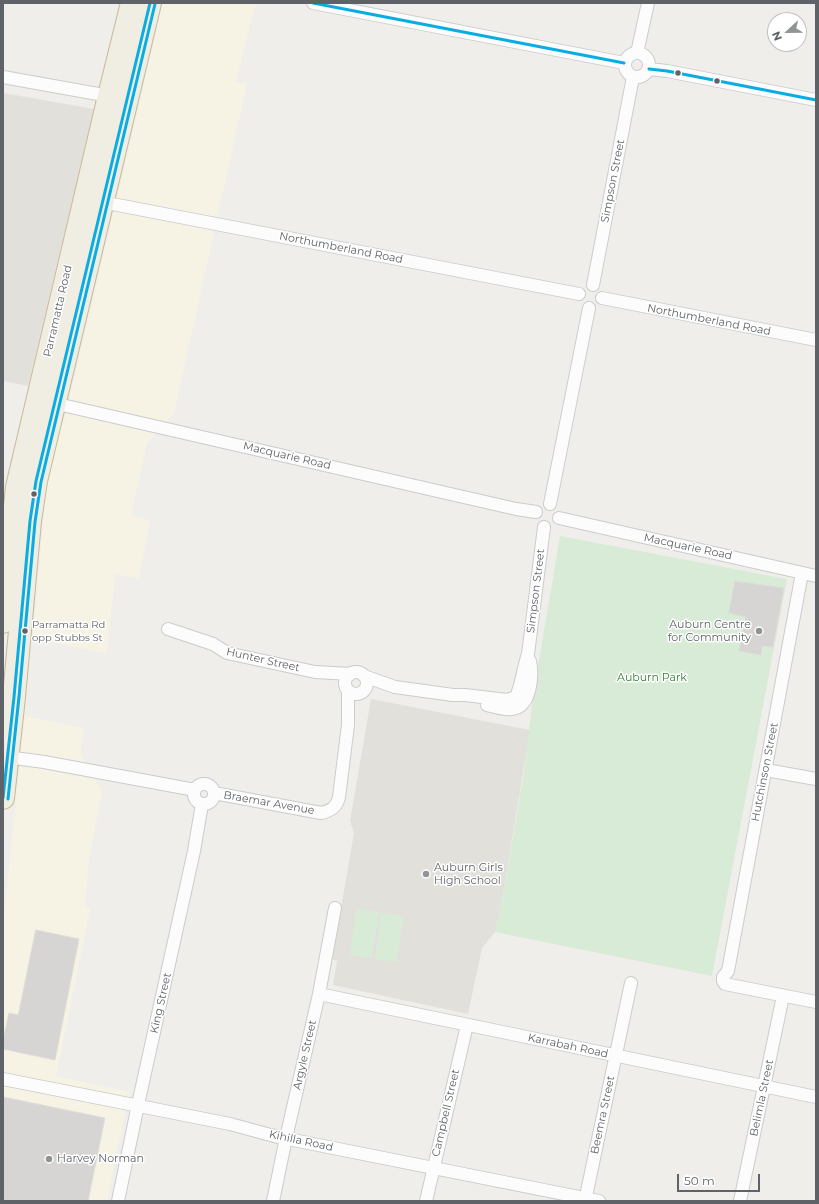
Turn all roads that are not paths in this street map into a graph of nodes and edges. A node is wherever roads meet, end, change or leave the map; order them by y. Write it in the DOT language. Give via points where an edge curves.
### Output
graph roads {
  1 [pos="132,3"];
  2 [pos="150,3"];
  3 [pos="313,3"];
  4 [pos="648,3"];
  5 [pos="637,53"];
  6 [pos="624,63"];
  7 [pos="649,69"];
  8 [pos="3,77"];
  9 [pos="633,77"];
  10 [pos="109,96"];
  11 [pos="816,100"];
  12 [pos="102,202"];
  13 [pos="593,285"];
  14 [pos="579,294"];
  15 [pos="602,298"];
  16 [pos="589,308"];
  17 [pos="816,340"];
  18 [pos="46,401"];
  19 [pos="550,504"];
  20 [pos="536,512"];
  21 [pos="559,518"];
  22 [pos="544,527"];
  23 [pos="802,572"];
  24 [pos="816,576"];
  25 [pos="3,622"];
  26 [pos="168,629"];
  27 [pos="314,672"];
  28 [pos="351,674"];
  29 [pos="364,676"];
  30 [pos="395,687"];
  31 [pos="347,688"];
  32 [pos="363,691"];
  33 [pos="8,714"];
  34 [pos="348,725"];
  35 [pos="8,757"];
  36 [pos="766,770"];
  37 [pos="816,779"];
  38 [pos="195,790"];
  39 [pos="214,793"];
  40 [pos="3,798"];
  41 [pos="202,804"];
  42 [pos="335,908"];
  43 [pos="630,982"];
  44 [pos="319,994"];
  45 [pos="783,996"];
  46 [pos="816,1002"];
  47 [pos="467,1025"];
  48 [pos="616,1056"];
  49 [pos="3,1079"];
  50 [pos="764,1086"];
  51 [pos="816,1097"];
  52 [pos="138,1106"];
  53 [pos="286,1138"];
  54 [pos="433,1168"];
  55 [pos="586,1200"];
  56 [pos="118,1201"];
  57 [pos="273,1201"];
  58 [pos="426,1201"];
  59 [pos="599,1201"];
  60 [pos="740,1201"];
  1 -- 10 [label="highway, Parramatta Road"];
  2 -- 12 [label="highway, Parramatta Road"];
  3 -- 6 [label="street"];
  4 -- 5 [label="street"];
  5 -- 6 [label="street" via="629,56"];
  5 -- 7 [label="street" via="648,60"];
  6 -- 9 [label="street" via="627,73"];
  7 -- 9 [label="street" via="641,77"];
  7 -- 11 [label="street"];
  8 -- 10 [label="street"];
  9 -- 13 [label="street, Simpson Street"];
  10 -- 18 [label="highway, Parramatta Road"];
  12 -- 14 [label="street, Northumberland Road"];
  12 -- 18 [label="highway, Parramatta Road"];
  13 -- 14 [label="street" via="586,286"];
  13 -- 15 [label="street" via="599,288"];
  14 -- 16 [label="street" via="580,302"];
  15 -- 16 [label="street" via="596,307"];
  15 -- 17 [label="street, Northumberland Road"];
  16 -- 19 [label="street"];
  18 -- 20 [label="street, Macquarie Road"];
  18 -- 25 [label="highway, Parramatta Road" via="17,487"];
  18 -- 33 [label="highway, Parramatta Road"];
  19 -- 20 [label="street" via="543,505"];
  19 -- 21 [label="street" via="556,508"];
  20 -- 22 [label="street" via="538,523"];
  21 -- 22 [label="street" via="554,525"];
  21 -- 23 [label="street, Macquarie Road"];
  22 -- 30 [label="street, Simpson Street" via="528,654 520,688 522,696 507,700"];
  23 -- 24 [label="street, Macquarie Road"];
  23 -- 36 [label="street, Hutchinson Street"];
  26 -- 27 [label="street, Hunter Street" via="213,644 227,653"];
  27 -- 28 [label="street, Hunter Street"];
  27 -- 31 [label="street, Hunter Street"];
  28 -- 29 [label="street" via="358,673"];
  28 -- 31 [label="street" via="347,678"];
  29 -- 30 [label="street"];
  29 -- 32 [label="street" via="367,682"];
  30 -- 32 [label="street"];
  31 -- 32 [label="street" via="354,694"];
  31 -- 34 [label="street, Braemar Avenue"];
  32 -- 34 [label="street, Braemar Avenue"];
  33 -- 35 [label="highway, Parramatta Road"];
  34 -- 39 [label="street, Braemar Avenue" via="338,804 330,810 321,812"];
  35 -- 38 [label="street"];
  35 -- 40 [label="highway, Parramatta Road"];
  36 -- 37 [label="street"];
  36 -- 45 [label="street, Hutchinson Street" via="728,971 723,981 725,984"];
  38 -- 39 [label="street" via="204,784 210,786"];
  38 -- 41 [label="street" via="195,799"];
  39 -- 41 [label="street" via="211,802"];
  41 -- 52 [label="street, King Street"];
  42 -- 44 [label="street, Argyle Street"];
  43 -- 48 [label="street, Beemra Street"];
  44 -- 47 [label="street, Karrabah Road"];
  44 -- 53 [label="street, Argyle Street"];
  45 -- 46 [label="street"];
  45 -- 50 [label="street, Belimla Street"];
  47 -- 48 [label="street, Karrabah Road"];
  47 -- 54 [label="street, Campbell Street"];
  48 -- 50 [label="street, Karrabah Road"];
  48 -- 55 [label="street, Beemra Street"];
  49 -- 52 [label="street, Kihilla Road"];
  50 -- 51 [label="street, Karrabah Road"];
  50 -- 60 [label="street, Belimla Street"];
  52 -- 53 [label="street, Kihilla Road"];
  52 -- 56 [label="street, King Street"];
  53 -- 54 [label="street, Kihilla Road"];
  53 -- 57 [label="street, Argyle Street"];
  54 -- 55 [label="street, Kihilla Road"];
  54 -- 58 [label="street, Campbell Street"];
  55 -- 59 [label="street, Kihilla Road"];
}
